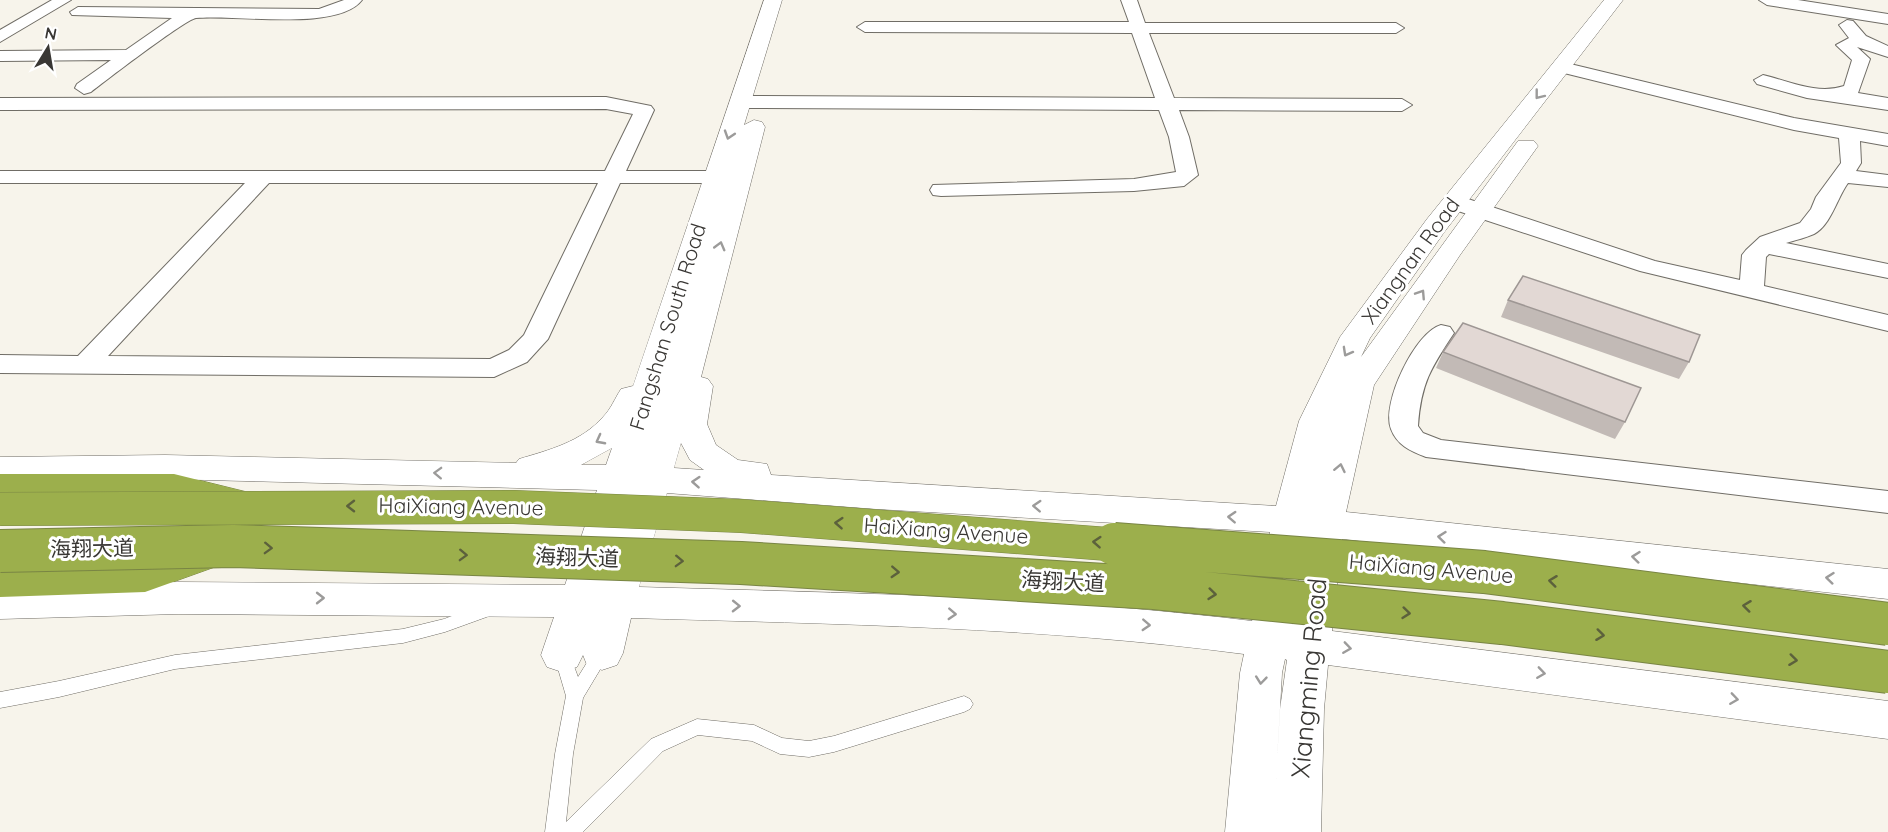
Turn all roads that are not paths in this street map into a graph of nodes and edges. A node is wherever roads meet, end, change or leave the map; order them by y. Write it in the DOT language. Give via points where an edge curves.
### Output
graph roads {
  1 [pos="63,0"];
  2 [pos="354,0"];
  3 [pos="773,0"];
  4 [pos="792,0"];
  5 [pos="1129,0"];
  6 [pos="1614,0"];
  7 [pos="1637,0"];
  8 [pos="1767,0"];
  9 [pos="78,12"];
  10 [pos="189,13"];
  11 [pos="1841,13"];
  12 [pos="1888,19"];
  13 [pos="865,27"];
  14 [pos="1396,28"];
  15 [pos="1141,29"];
  16 [pos="0,37"];
  17 [pos="1860,40"];
  18 [pos="1888,52"];
  19 [pos="131,55"];
  20 [pos="0,56"];
  21 [pos="1571,69"];
  22 [pos="1763,80"];
  23 [pos="84,88"];
  24 [pos="1820,93"];
  25 [pos="750,102"];
  26 [pos="0,104"];
  27 [pos="1165,104"];
  28 [pos="1888,104"];
  29 [pos="1402,105"];
  30 [pos="1849,135"];
  31 [pos="1888,140"];
  32 [pos="1843,176"];
  33 [pos="0,177"];
  34 [pos="31,177"];
  35 [pos="263,177"];
  36 [pos="612,178"];
  37 [pos="727,178"];
  38 [pos="1888,181"];
  39 [pos="941,190"];
  40 [pos="0,201"];
  41 [pos="1467,206"];
  42 [pos="1765,246"];
  43 [pos="1888,271"];
  44 [pos="697,279"];
  45 [pos="1751,292"];
  46 [pos="1888,323"];
  47 [pos="1441,333"];
  48 [pos="87,363"];
  49 [pos="0,364"];
  50 [pos="0,469"];
  51 [pos="473,474"];
  52 [pos="637,478"];
  53 [pos="0,488"];
  54 [pos="876,496"];
  55 [pos="1888,502"];
  56 [pos="257,506"];
  57 [pos="0,509"];
  58 [pos="1308,522"];
  59 [pos="233,546"];
  60 [pos="0,551"];
  61 [pos="1284,561"];
  62 [pos="0,582"];
  63 [pos="1888,584"];
  64 [pos="512,600"];
  65 [pos="0,603"];
  66 [pos="597,603"];
  67 [pos="1888,624"];
  68 [pos="1269,638"];
  69 [pos="1311,643"];
  70 [pos="602,653"];
  71 [pos="562,655"];
  72 [pos="1888,672"];
  73 [pos="575,696"];
  74 [pos="0,700"];
  75 [pos="964,704"];
  76 [pos="1888,720"];
  77 [pos="555,832"];
  78 [pos="569,832"];
  79 [pos="1249,832"];
  80 [pos="1297,832"];
  1 -- 16 [label="street"];
  2 -- 10 [label="street" via="320,14"];
  3 -- 25 [label="street, Fangshan South Road"];
  4 -- 25 [label="street, Fangshan South Road"];
  5 -- 15 [label="street"];
  6 -- 21 [label="street, Xiangnan Road"];
  7 -- 21 [label="street, Xiangnan Road"];
  8 -- 11 [label="street"];
  9 -- 10 [label="street"];
  10 -- 19 [label="street"];
  11 -- 12 [label="street"];
  11 -- 17 [label="street" via="1851,33"];
  13 -- 15 [label="street"];
  14 -- 15 [label="street"];
  15 -- 27 [label="street"];
  17 -- 18 [label="street"];
  17 -- 24 [label="street" via="1845,45 1861,59 1852,89"];
  19 -- 20 [label="street"];
  19 -- 23 [label="street"];
  21 -- 30 [label="street"];
  21 -- 41 [label="street, Xiangnan Road"];
  22 -- 24 [label="street"];
  24 -- 28 [label="street"];
  25 -- 27 [label="street"];
  25 -- 37 [label="street, Fangshan South Road"];
  26 -- 36 [label="street" via="606,103 644,110"];
  27 -- 29 [label="street"];
  27 -- 39 [label="street" via="1179,137 1187,175 1176,181"];
  30 -- 31 [label="street"];
  30 -- 32 [label="street" via="1851,163"];
  32 -- 38 [label="street"];
  32 -- 42 [label="street" via="1808,228"];
  33 -- 34 [label="street"];
  34 -- 35 [label="street"];
  34 -- 40 [label="street"];
  35 -- 36 [label="street"];
  35 -- 48 [label="street"];
  36 -- 37 [label="street"];
  36 -- 48 [label="street" via="535,339 518,357 494,368"];
  37 -- 44 [label="street, Fangshan South Road"];
  41 -- 45 [label="street" via="1648,266"];
  58 -- 41 [label="street, Xiangnan Road, one-way" via="1358,385"];
  41 -- 58 [label="street, Xiangnan Road, one-way" via="1355,337 1341,363 1316,421"];
  42 -- 43 [label="street"];
  42 -- 45 [label="street" via="1754,255"];
  44 -- 51 [label="street, one-way" via="658,320 625,415 609,435 552,463 515,472"];
  44 -- 52 [label="street, Fangshan South Road"];
  44 -- 54 [label="street" via="712,318 690,424 702,452 731,472 834,479"];
  45 -- 46 [label="street"];
  47 -- 55 [label="street" via="1426,347 1411,383 1404,427 1413,440 1437,450"];
  48 -- 49 [label="street"];
  51 -- 50 [label="street, one-way" via="165,467"];
  51 -- 52 [label="street"];
  54 -- 52 [label="street, one-way"];
  52 -- 66 [label="street, Fangshan South Road"];
  53 -- 56 [label="highway" via="174,487"];
  58 -- 54 [label="street, one-way"];
  56 -- 57 [label="highway, HaiXiang Avenue, bridge"];
  67 -- 56 [label="highway, HaiXiang Avenue, one-way, bridge" via="1484,572 742,516 514,507"];
  58 -- 61 [label="street, Xiangnan Road"];
  63 -- 58 [label="street, one-way"];
  58 -- 69 [label="street, Xiangming Road"];
  59 -- 60 [label="highway, 海翔大道, bridge"];
  59 -- 62 [label="highway" via="145,577"];
  59 -- 72 [label="highway, 海翔大道, one-way, bridge" via="741,563 1154,588 1502,623"];
  61 -- 68 [label="street, Xiangming Road"];
  65 -- 64 [label="street, one-way" via="178,598"];
  64 -- 66 [label="street"];
  64 -- 74 [label="lane" via="403,636 175,662"];
  66 -- 68 [label="street, one-way" via="866,609 1160,626"];
  66 -- 70 [label="street"];
  66 -- 71 [label="street, Fangshan South Road"];
  68 -- 69 [label="street"];
  68 -- 79 [label="street, Xiangming Road, one-way" via="1262,673"];
  69 -- 76 [label="street, one-way"];
  69 -- 80 [label="street, Xiangming Road" via="1302,709"];
  70 -- 73 [label="lane"];
  71 -- 73 [label="lane"];
  73 -- 77 [label="lane"];
  75 -- 78 [label="lane" via="809,749 780,746 754,733 697,727 657,745"];
}
